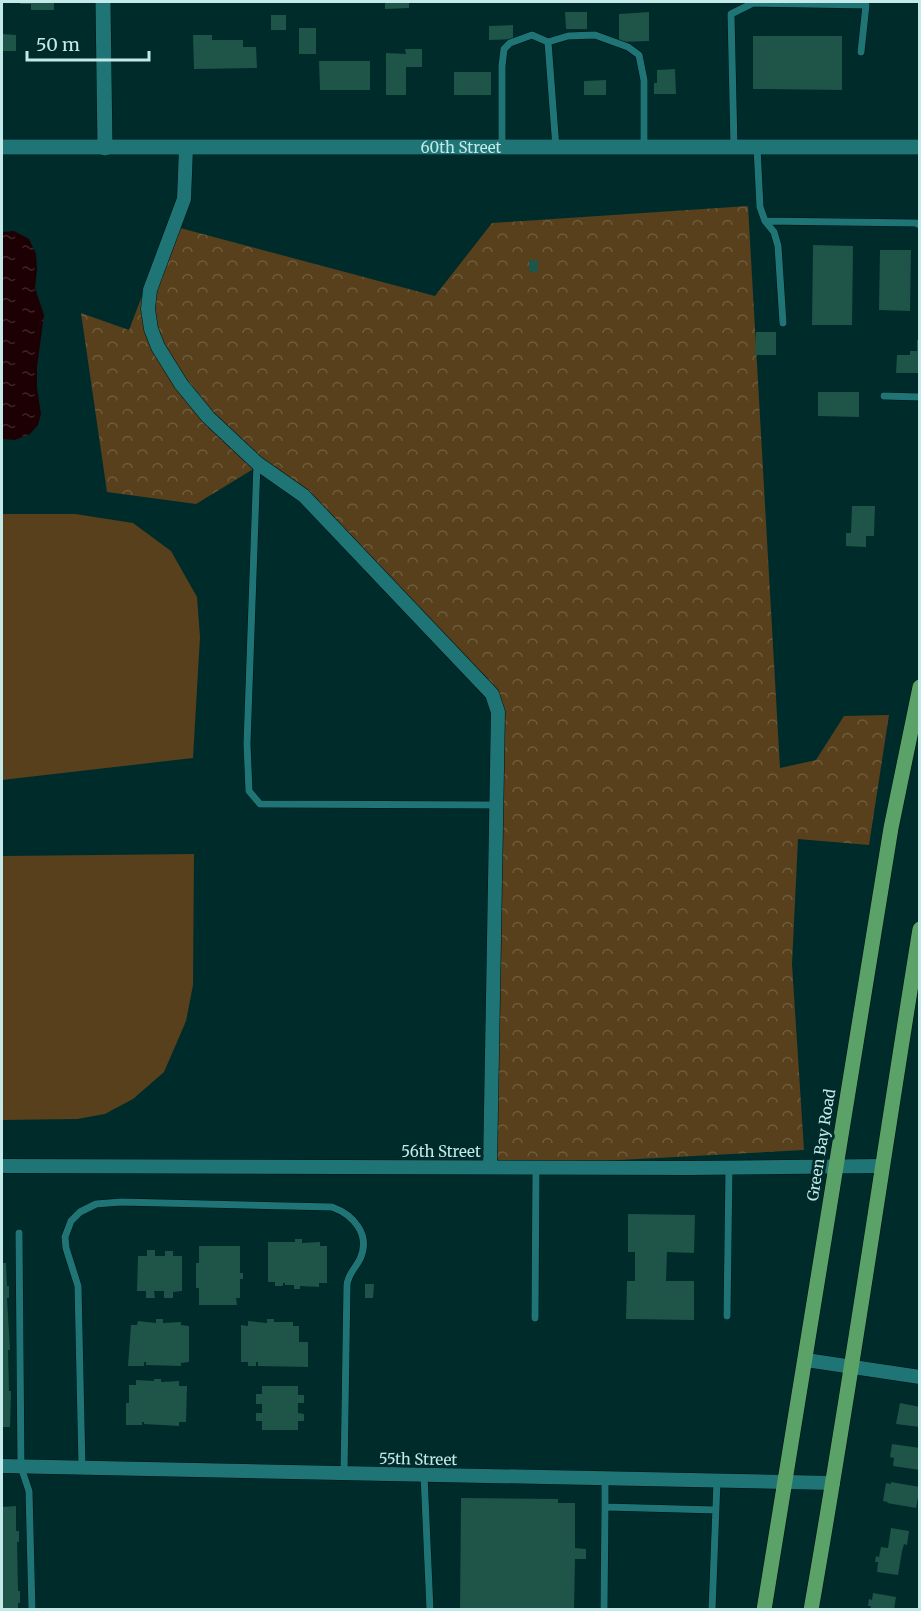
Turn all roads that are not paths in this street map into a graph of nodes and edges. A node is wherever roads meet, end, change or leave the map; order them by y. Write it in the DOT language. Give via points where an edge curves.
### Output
graph roads {
  1 [pos="103,2"];
  2 [pos="866,3"];
  3 [pos="741,5"];
  4 [pos="548,42"];
  5 [pos="861,52"];
  6 [pos="2,147"];
  7 [pos="644,147"];
  8 [pos="734,147"];
  9 [pos="757,147"];
  10 [pos="105,148"];
  11 [pos="186,148"];
  12 [pos="502,148"];
  13 [pos="556,148"];
  14 [pos="916,148"];
  15 [pos="765,221"];
  16 [pos="920,225"];
  17 [pos="783,323"];
  18 [pos="884,396"];
  19 [pos="920,397"];
  20 [pos="257,463"];
  21 [pos="920,687"];
  22 [pos="497,806"];
  23 [pos="920,929"];
  24 [pos="2,1166"];
  25 [pos="881,1166"];
  26 [pos="490,1167"];
  27 [pos="536,1167"];
  28 [pos="836,1167"];
  29 [pos="729,1168"];
  30 [pos="19,1233"];
  31 [pos="727,1316"];
  32 [pos="535,1318"];
  33 [pos="806,1360"];
  34 [pos="852,1366"];
  35 [pos="920,1377"];
  36 [pos="2,1466"];
  37 [pos="21,1467"];
  38 [pos="82,1468"];
  39 [pos="344,1473"];
  40 [pos="424,1475"];
  41 [pos="604,1479"];
  42 [pos="717,1481"];
  43 [pos="784,1482"];
  44 [pos="833,1483"];
  45 [pos="605,1507"];
  46 [pos="716,1510"];
  47 [pos="32,1610"];
  48 [pos="430,1610"];
  49 [pos="604,1610"];
  50 [pos="712,1610"];
  51 [pos="764,1610"];
  52 [pos="811,1610"];
  1 -- 10 [label="street"];
  2 -- 3 [label="lane"];
  2 -- 5 [label="lane"];
  3 -- 8 [label="lane" via="731,14"];
  4 -- 7 [label="lane" via="595,35 639,55 644,80"];
  4 -- 12 [label="lane" via="532,35 504,49"];
  4 -- 13 [label="lane"];
  6 -- 10 [label="street, 60th Street"];
  7 -- 8 [label="street, 60th Street"];
  7 -- 13 [label="street, 60th Street"];
  8 -- 9 [label="street, 60th Street"];
  9 -- 14 [label="street, 60th Street"];
  9 -- 15 [label="lane" via="760,207"];
  10 -- 11 [label="street, 60th Street"];
  11 -- 12 [label="street, 60th Street"];
  11 -- 20 [label="street" via="184,200 150,290 151,329 181,384 208,417"];
  12 -- 13 [label="street, 60th Street"];
  15 -- 16 [label="lane"];
  15 -- 17 [label="lane" via="778,246"];
  18 -- 19 [label="lane"];
  20 -- 22 [label="street" via="304,496 492,694 498,712"];
  20 -- 22 [label="lane" via="247,744 249,791 260,804"];
  21 -- 28 [label="main road, Green Bay Road" via="891,828"];
  22 -- 26 [label="street"];
  23 -- 25 [label="main road"];
  24 -- 26 [label="street, 56th Street"];
  25 -- 28 [label="street, 56th Street"];
  25 -- 34 [label="main road"];
  26 -- 27 [label="street, 56th Street"];
  27 -- 29 [label="street, 56th Street"];
  27 -- 32 [label="lane"];
  28 -- 29 [label="street, 56th Street"];
  28 -- 33 [label="main road, Green Bay Road"];
  29 -- 31 [label="lane"];
  30 -- 37 [label="lane"];
  33 -- 34 [label="street"];
  33 -- 43 [label="main road, Green Bay Road"];
  34 -- 35 [label="street"];
  34 -- 44 [label="main road"];
  36 -- 37 [label="street, 55th Street"];
  37 -- 38 [label="street, 55th Street"];
  37 -- 47 [label="lane" via="29,1491"];
  38 -- 39 [label="street, 55th Street"];
  38 -- 39 [label="lane" via="78,1286 65,1237 80,1212 96,1204 121,1202 332,1207 360,1227 360,1259 347,1285"];
  39 -- 40 [label="street, 55th Street"];
  40 -- 41 [label="street, 55th Street"];
  40 -- 48 [label="lane"];
  41 -- 42 [label="street, 55th Street"];
  41 -- 45 [label="lane"];
  42 -- 43 [label="street, 55th Street"];
  42 -- 46 [label="lane"];
  43 -- 44 [label="street, 55th Street"];
  43 -- 51 [label="main road, Green Bay Road"];
  44 -- 52 [label="main road"];
  45 -- 46 [label="lane"];
  45 -- 49 [label="lane"];
  46 -- 50 [label="lane"];
}
